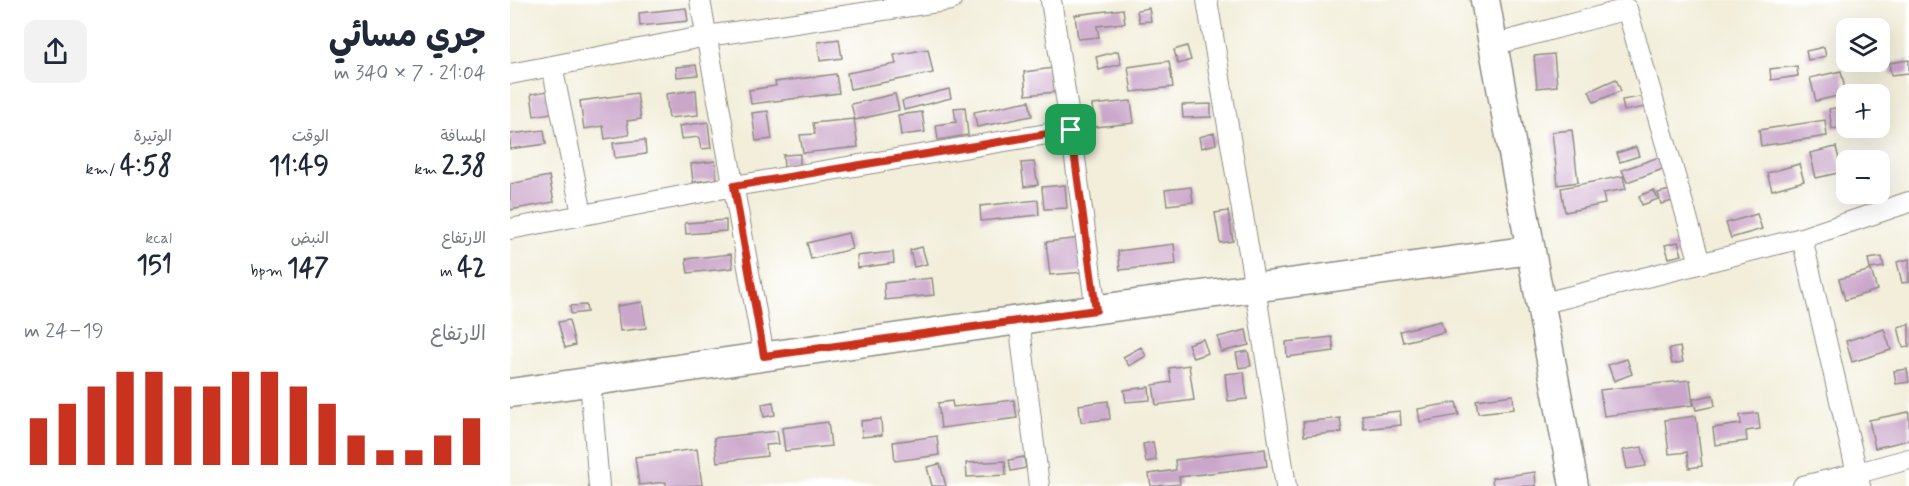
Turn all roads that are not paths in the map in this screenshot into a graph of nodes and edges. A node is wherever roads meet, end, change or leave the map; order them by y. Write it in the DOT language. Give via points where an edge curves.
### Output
graph roads {
  1 [pos="700,0"];
  2 [pos="951,0"];
  3 [pos="1051,0"];
  4 [pos="1207,0"];
  5 [pos="1485,0"];
  6 [pos="707,36"];
  7 [pos="1493,45"];
  8 [pos="552,66"];
  9 [pos="510,74"];
  10 [pos="1071,130"];
  11 [pos="734,186"];
  12 [pos="1909,202"];
  13 [pos="582,214"];
  14 [pos="510,229"];
  15 [pos="1802,237"];
  16 [pos="1531,250"];
  17 [pos="1700,263"];
  18 [pos="1255,288"];
  19 [pos="1540,304"];
  20 [pos="1096,310"];
  21 [pos="1018,320"];
  22 [pos="764,356"];
  23 [pos="590,381"];
  24 [pos="510,393"];
  25 [pos="1909,459"];
  26 [pos="1859,480"];
  27 [pos="599,486"];
  28 [pos="1039,486"];
  29 [pos="1286,486"];
  30 [pos="1574,486"];
  31 [pos="1803,486"];
  1 -- 6 [label="street"];
  2 -- 6 [label="street"];
  3 -- 10 [label="street"];
  4 -- 18 [label="street"];
  5 -- 7 [label="street"];
  6 -- 8 [label="street"];
  6 -- 11 [label="street"];
  7 -- 16 [label="street"];
  7 -- 17 [label="street" via="1627,9"];
  8 -- 9 [label="street"];
  8 -- 13 [label="street"];
  10 -- 11 [label="street"];
  10 -- 20 [label="street"];
  11 -- 13 [label="street"];
  11 -- 22 [label="street"];
  12 -- 15 [label="street"];
  13 -- 14 [label="street"];
  15 -- 17 [label="street"];
  15 -- 26 [label="street"];
  16 -- 18 [label="street"];
  16 -- 19 [label="street"];
  17 -- 19 [label="street"];
  18 -- 20 [label="street"];
  18 -- 29 [label="street"];
  19 -- 30 [label="street"];
  20 -- 21 [label="street"];
  21 -- 22 [label="street"];
  21 -- 28 [label="street"];
  22 -- 23 [label="street"];
  23 -- 24 [label="street"];
  23 -- 27 [label="street"];
  25 -- 26 [label="street"];
  26 -- 31 [label="street"];
}
